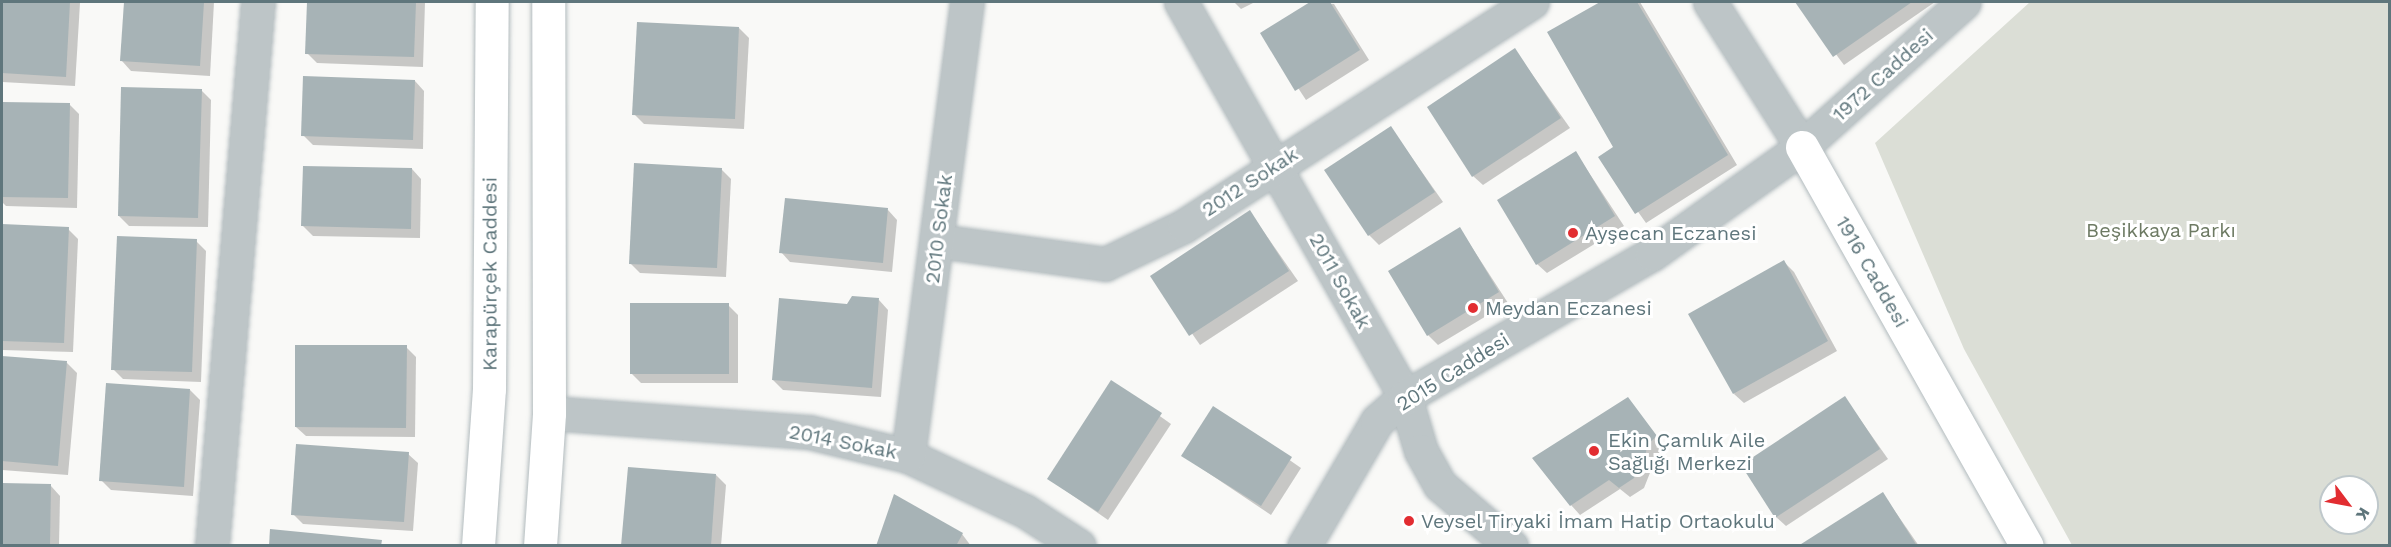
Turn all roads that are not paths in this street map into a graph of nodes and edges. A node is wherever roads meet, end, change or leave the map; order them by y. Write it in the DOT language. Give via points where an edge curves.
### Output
graph roads {
  1 [pos="258,2"];
  2 [pos="492,2"];
  3 [pos="548,2"];
  4 [pos="968,2"];
  5 [pos="1181,2"];
  6 [pos="1532,2"];
  7 [pos="1710,2"];
  8 [pos="1964,2"];
  9 [pos="1802,147"];
  10 [pos="1275,165"];
  11 [pos="938,241"];
  12 [pos="1405,397"];
  13 [pos="549,413"];
  14 [pos="908,456"];
  15 [pos="212,546"];
  16 [pos="478,546"];
  17 [pos="540,546"];
  18 [pos="1079,546"];
  19 [pos="1304,546"];
  20 [pos="1511,546"];
  21 [pos="2027,546"];
  1 -- 15 [label="street"];
  2 -- 16 [label="main road, Karapürçek Caddesi" via="489,389"];
  3 -- 13 [label="main road"];
  4 -- 11 [label="street, 2010 Sokak"];
  5 -- 10 [label="street, 2011 Sokak"];
  6 -- 10 [label="street, 2012 Sokak"];
  7 -- 9 [label="street, 1916 Caddesi"];
  8 -- 9 [label="street, 1972 Caddesi"];
  9 -- 12 [label="street, 2015 Caddesi" via="1652,254"];
  9 -- 21 [label="main road, 1916 Caddesi"];
  10 -- 11 [label="street, 2012 Sokak" via="1184,226 1106,264"];
  10 -- 12 [label="street, 2011 Sokak"];
  11 -- 14 [label="street, 2010 Sokak"];
  12 -- 19 [label="street, 2015 Caddesi" via="1377,421"];
  12 -- 20 [label="street, 2011 Sokak" via="1420,451 1440,485"];
  13 -- 14 [label="street, 2014 Sokak" via="808,432"];
  13 -- 17 [label="main road"];
  14 -- 18 [label="street, 2014 Sokak" via="1026,511"];
}
